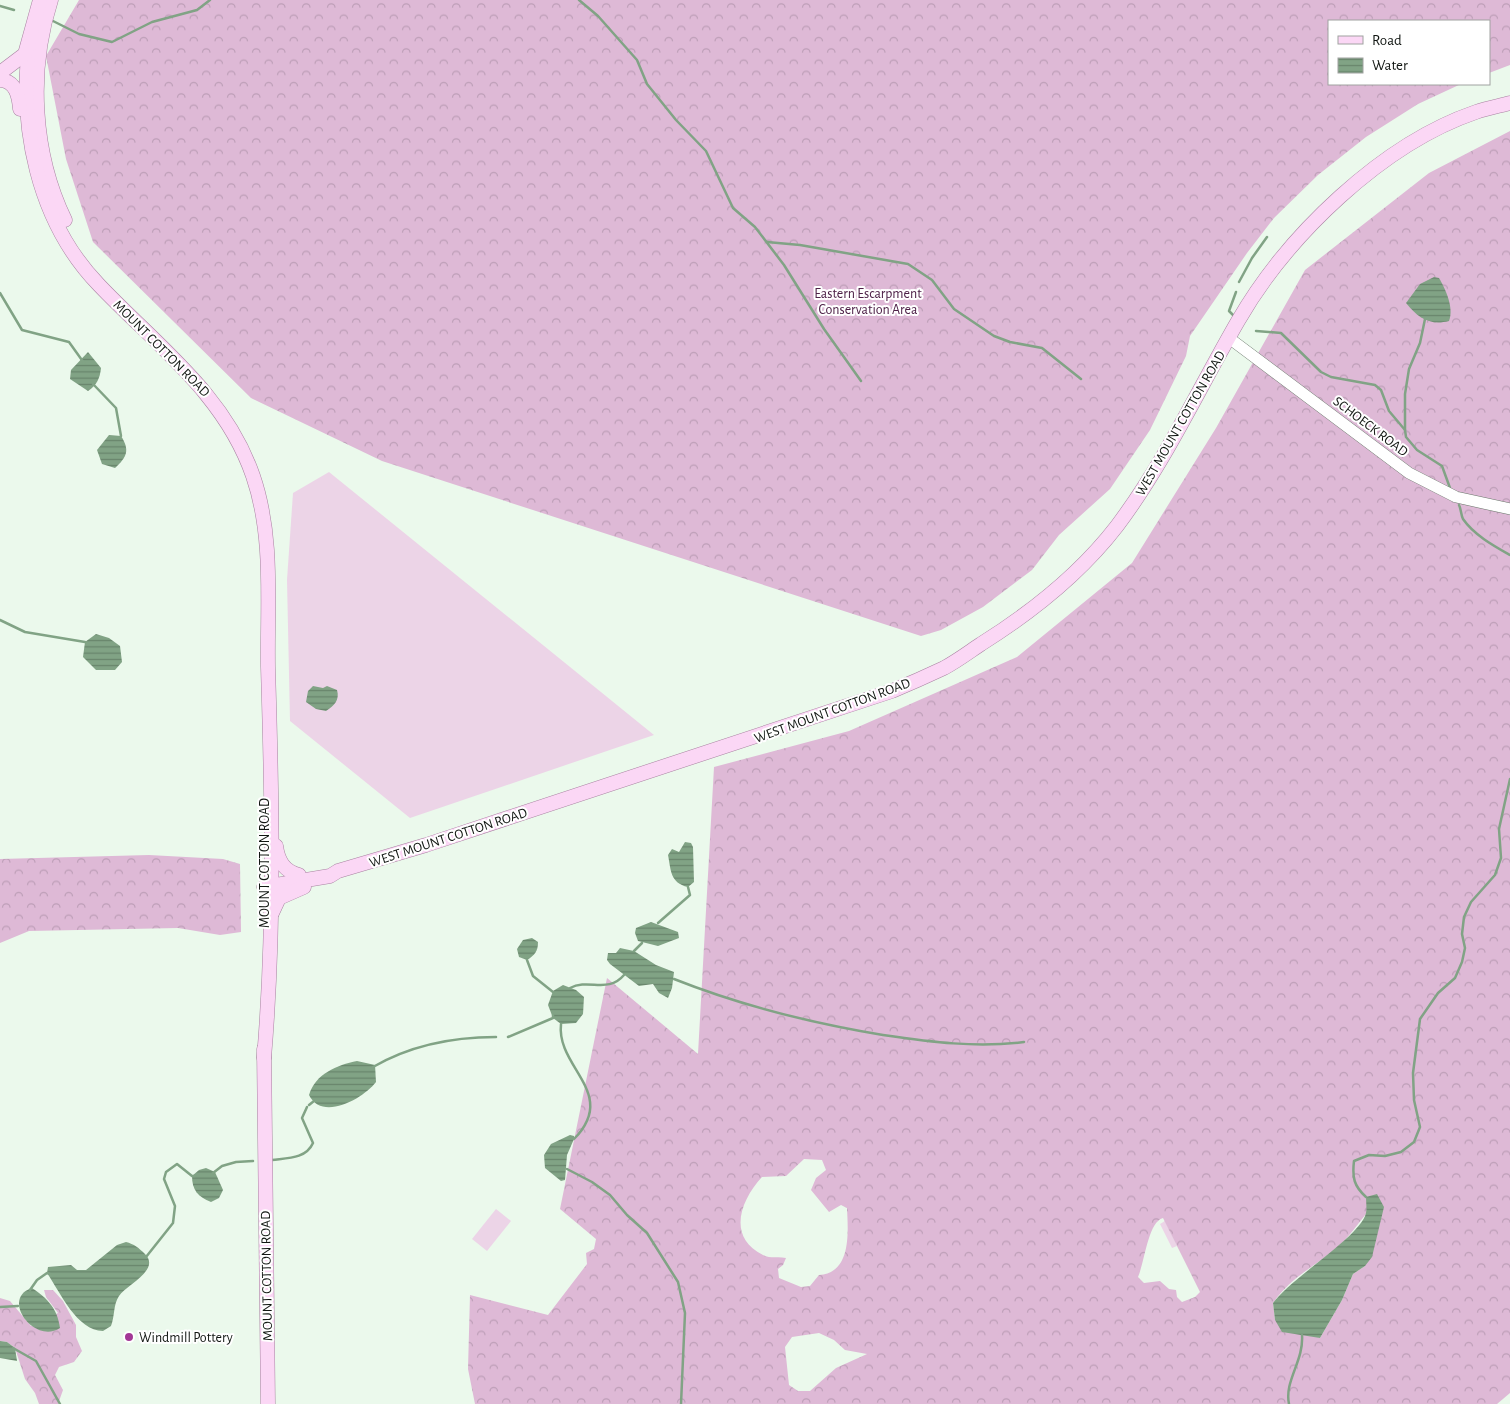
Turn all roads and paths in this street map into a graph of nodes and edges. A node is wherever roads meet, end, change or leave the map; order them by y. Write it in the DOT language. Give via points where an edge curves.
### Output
graph roads {
  1 [pos="40,0"];
  2 [pos="46,0"];
  3 [pos="51,0"];
  4 [pos="30,39"];
  5 [pos="29,73"];
  6 [pos="0,77"];
  7 [pos="37,86"];
  8 [pos="1510,103"];
  9 [pos="44,194"];
  10 [pos="116,302"];
  11 [pos="1229,338"];
  12 [pos="1510,509"];
  13 [pos="268,669"];
  14 [pos="271,788"];
  15 [pos="334,874"];
  16 [pos="299,875"];
  17 [pos="267,884"];
  18 [pos="271,919"];
  19 [pos="264,1058"];
  20 [pos="268,1404"];
  1 -- 4 [label="main road"];
  2 -- 5 [label="main road"];
  3 -- 7 [label="main road" via="40,48"];
  4 -- 5 [label="main road, MOUNT COTTON ROAD"];
  4 -- 6 [label="main road" via="22,57"];
  5 -- 6 [label="main road"];
  5 -- 7 [label="main road"];
  5 -- 9 [label="main road, MOUNT COTTON ROAD" via="30,135"];
  6 -- 9 [label="main road" via="10,82 17,93 27,155"];
  7 -- 10 [label="main road" via="42,145 57,201 81,250"];
  8 -- 11 [label="main road, WEST MOUNT COTTON ROAD" via="1475,112 1425,136 1376,167 1332,203 1292,243 1255,294"];
  9 -- 10 [label="main road, MOUNT COTTON ROAD" via="71,248 88,273"];
  10 -- 13 [label="main road, MOUNT COTTON ROAD" via="203,389 227,421 245,455 258,490 264,523"];
  11 -- 12 [label="street, SCHOECK ROAD" via="1409,473 1456,497"];
  11 -- 15 [label="main road, WEST MOUNT COTTON ROAD" via="1147,484 1116,528 1039,605 946,667 892,691 719,750"];
  13 -- 14 [label="main road, MOUNT COTTON ROAD"];
  13 -- 17 [label="main road, MOUNT COTTON ROAD" via="265,690"];
  14 -- 16 [label="main road" via="278,858 288,871"];
  14 -- 17 [label="main road, MOUNT COTTON ROAD"];
  15 -- 16 [label="main road"];
  15 -- 17 [label="main road"];
  15 -- 18 [label="main road" via="279,898 273,906"];
  16 -- 17 [label="main road"];
  17 -- 18 [label="main road, MOUNT COTTON ROAD"];
  17 -- 19 [label="main road, MOUNT COTTON ROAD" via="262,1005"];
  18 -- 19 [label="main road, MOUNT COTTON ROAD"];
  19 -- 20 [label="main road, MOUNT COTTON ROAD"];
}
